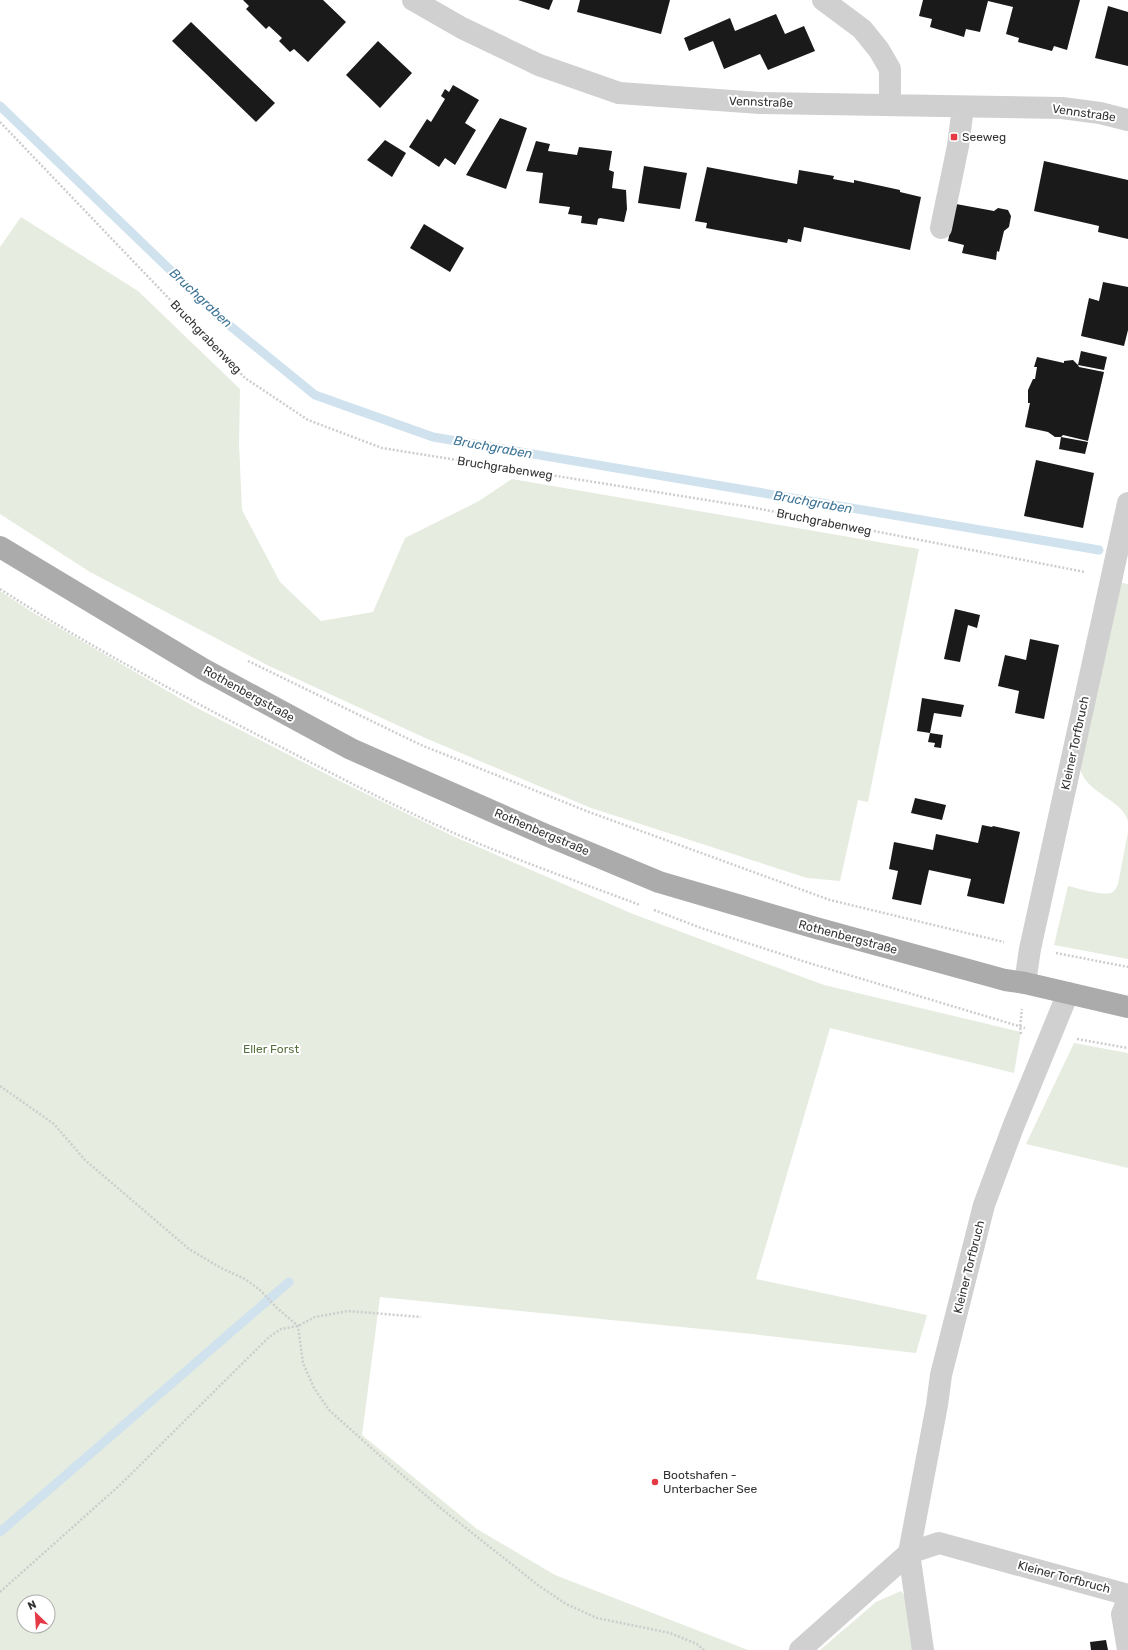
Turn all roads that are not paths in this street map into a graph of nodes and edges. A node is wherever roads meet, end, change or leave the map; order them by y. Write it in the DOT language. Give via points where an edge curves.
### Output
graph roads {
  1 [pos="413,0"];
  2 [pos="823,0"];
  3 [pos="890,105"];
  4 [pos="964,107"];
  5 [pos="1128,120"];
  6 [pos="941,228"];
  7 [pos="1128,503"];
  8 [pos="0,548"];
  9 [pos="1025,983"];
  10 [pos="1068,993"];
  11 [pos="1128,1007"];
  12 [pos="909,1553"];
  13 [pos="1128,1595"];
  14 [pos="1128,1598"];
  15 [pos="800,1650"];
  16 [pos="923,1650"];
  17 [pos="1128,1650"];
  1 -- 3 [label="street, Vennstraße" via="462,28 539,65 620,93 760,103"];
  2 -- 3 [label="street" via="862,29 879,50 890,69"];
  3 -- 4 [label="street, Vennstraße"];
  4 -- 5 [label="street, Vennstraße" via="1062,108"];
  4 -- 6 [label="street"];
  7 -- 9 [label="street, Kleiner Torfbruch" via="1030,949"];
  8 -- 9 [label="main road, Rothenbergstraße" via="203,669 351,749 560,841 659,882 823,930 1005,980"];
  9 -- 10 [label="main road, Rothenbergstraße"];
  10 -- 11 [label="main road, Rothenbergstraße"];
  10 -- 12 [label="street, Kleiner Torfbruch" via="984,1205 942,1375"];
  12 -- 13 [label="street, Kleiner Torfbruch" via="939,1543"];
  12 -- 15 [label="street, Kleiner Torfbruch"];
  12 -- 16 [label="street"];
  14 -- 17 [label="street" via="1122,1614"];
}
